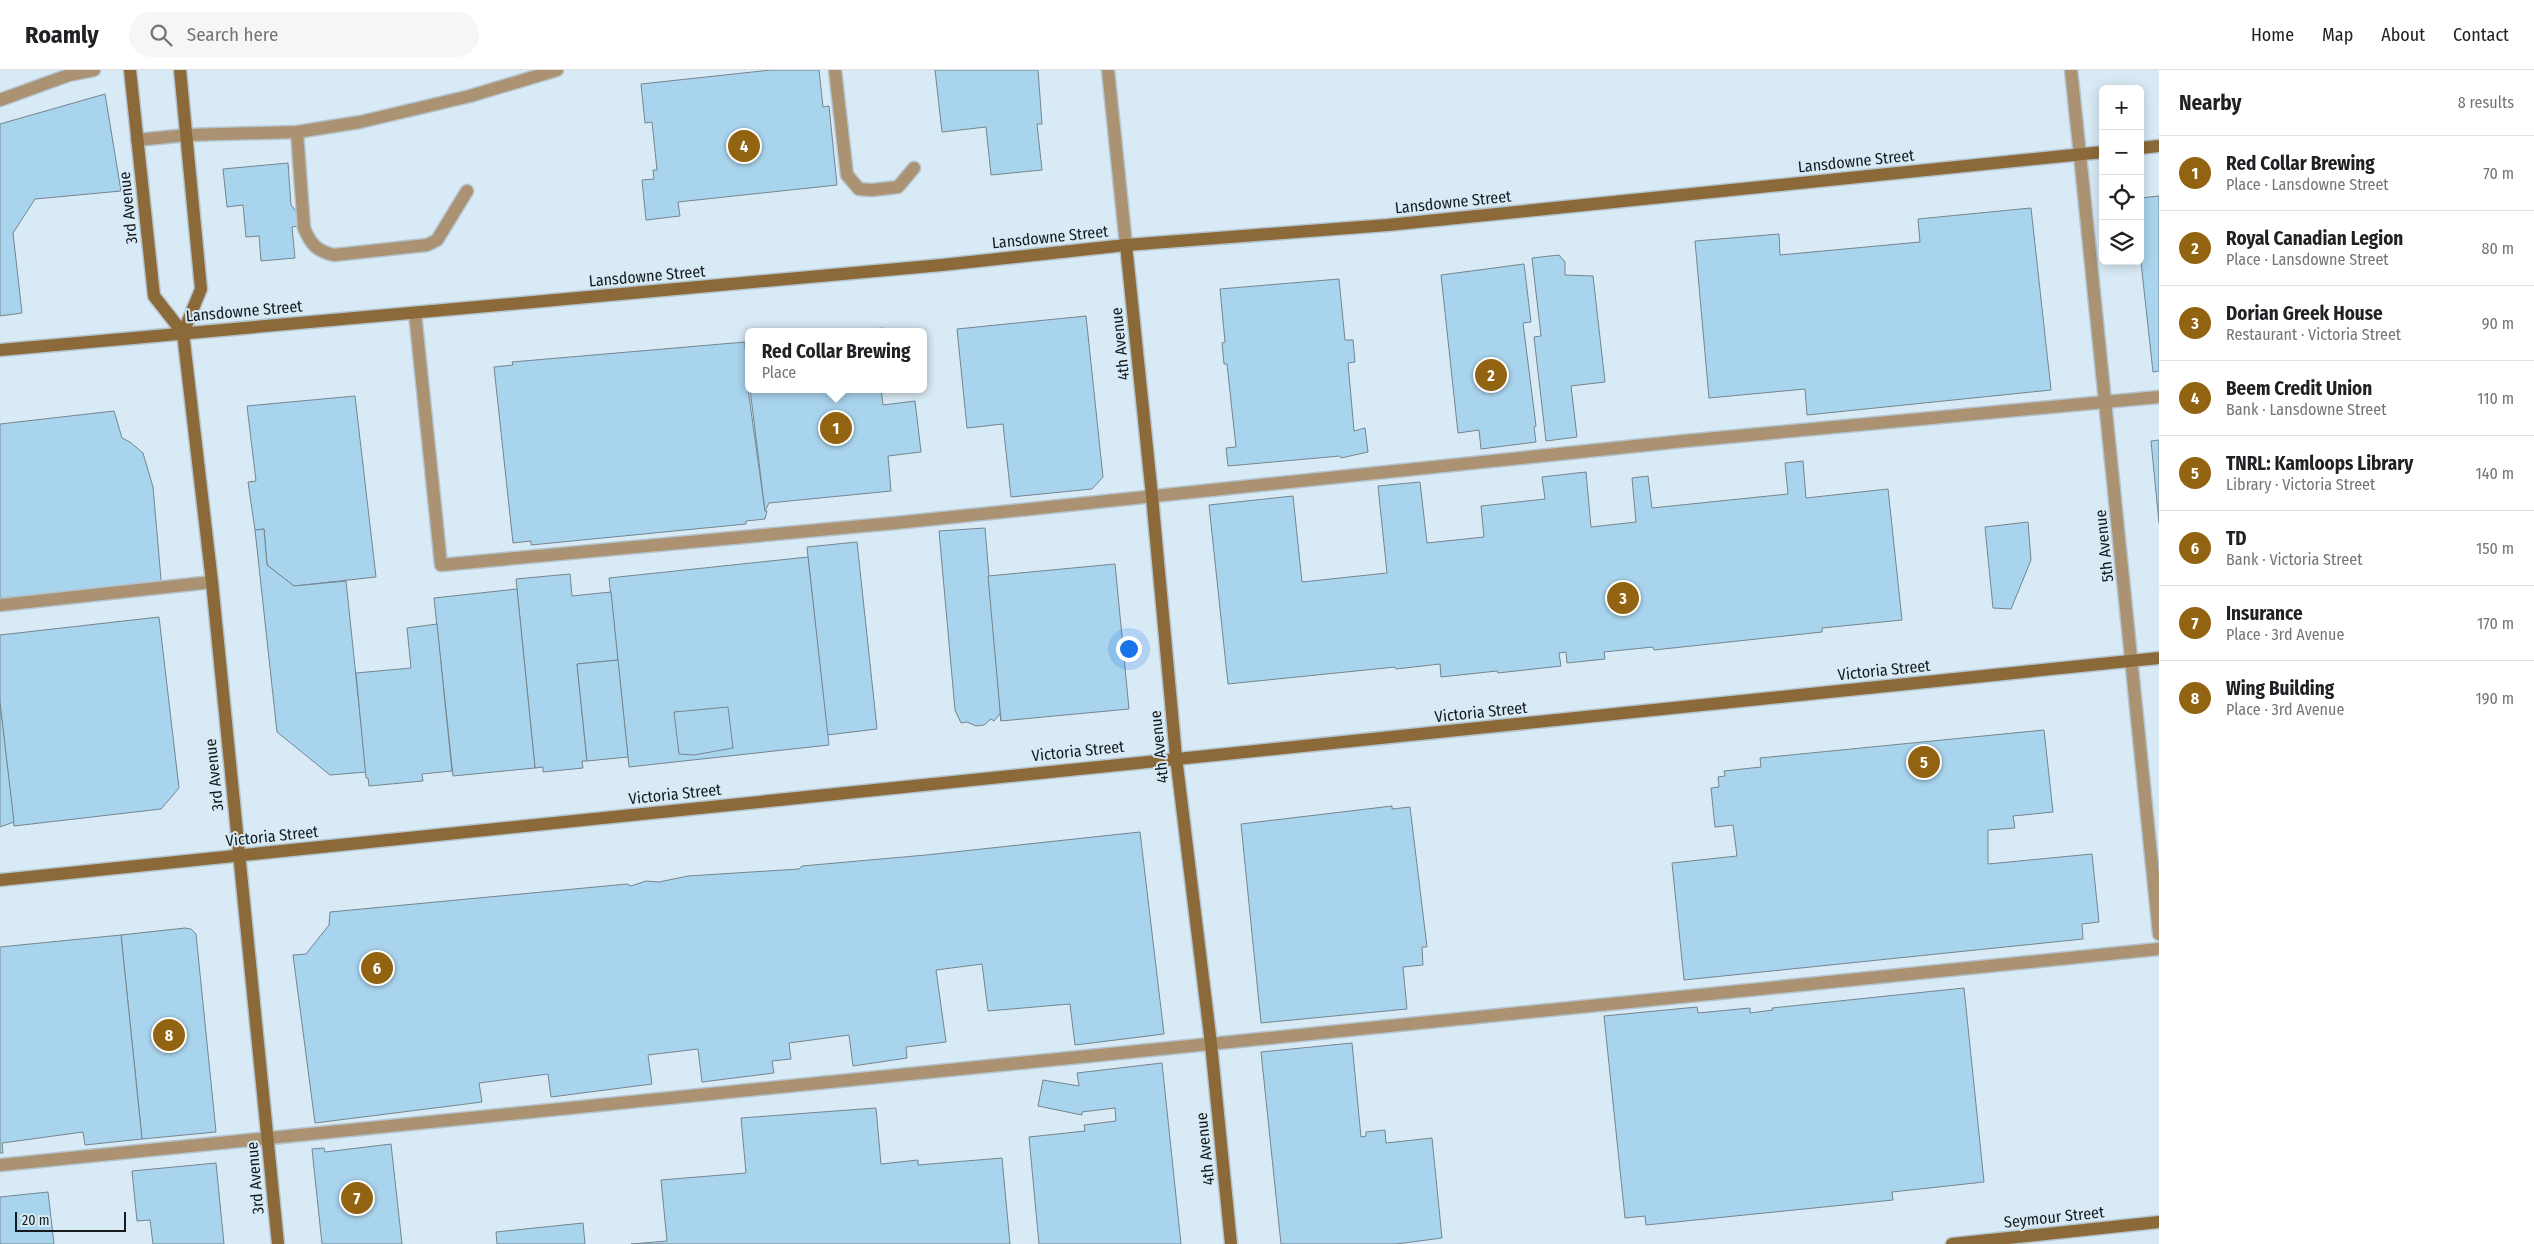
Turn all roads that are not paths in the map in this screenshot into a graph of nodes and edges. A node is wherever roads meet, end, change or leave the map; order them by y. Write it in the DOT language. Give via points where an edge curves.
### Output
graph roads {
  1 [pos="94,70"];
  2 [pos="130,70"];
  3 [pos="180,70"];
  4 [pos="557,70"];
  5 [pos="836,70"];
  6 [pos="1108,70"];
  7 [pos="2070,70"];
  8 [pos="0,100"];
  9 [pos="296,132"];
  10 [pos="186,135"];
  11 [pos="138,140"];
  12 [pos="2159,146"];
  13 [pos="2144,148"];
  14 [pos="2099,152"];
  15 [pos="2080,154"];
  16 [pos="914,168"];
  17 [pos="466,191"];
  18 [pos="1126,245"];
  19 [pos="415,313"];
  20 [pos="183,333"];
  21 [pos="0,350"];
  22 [pos="2159,397"];
  23 [pos="2106,402"];
  24 [pos="1152,496"];
  25 [pos="212,582"];
  26 [pos="0,605"];
  27 [pos="2159,658"];
  28 [pos="2131,660"];
  29 [pos="1176,757"];
  30 [pos="238,856"];
  31 [pos="0,880"];
  32 [pos="2159,934"];
  33 [pos="2159,948"];
  34 [pos="1211,1044"];
  35 [pos="268,1138"];
  36 [pos="0,1165"];
  37 [pos="2159,1222"];
  38 [pos="278,1244"];
  39 [pos="1231,1244"];
  40 [pos="1952,1244"];
  1 -- 8 [label="street" via="69,75"];
  2 -- 11 [label="street, 3rd Avenue"];
  3 -- 10 [label="street, 3rd Avenue"];
  4 -- 9 [label="street" via="470,96 360,122"];
  5 -- 16 [label="street" via="846,175 859,188 872,190 898,187"];
  6 -- 18 [label="street"];
  7 -- 15 [label="street, 5th Avenue"];
  9 -- 10 [label="street"];
  9 -- 17 [label="street" via="304,228 310,242 320,252 334,255 427,245 437,240"];
  10 -- 11 [label="street"];
  10 -- 20 [label="street, 3rd Avenue" via="202,289"];
  11 -- 20 [label="street, 3rd Avenue" via="154,296"];
  12 -- 13 [label="street"];
  14 -- 15 [label="street, Lansdowne Street"];
  15 -- 18 [label="street, Lansdowne Street" via="1388,225"];
  15 -- 23 [label="street, 5th Avenue"];
  18 -- 19 [label="street, Lansdowne Street"];
  18 -- 24 [label="street, 4th Avenue"];
  19 -- 20 [label="street, Lansdowne Street"];
  19 -- 24 [label="street" via="441,565"];
  20 -- 21 [label="street, Lansdowne Street"];
  20 -- 25 [label="street, 3rd Avenue"];
  22 -- 23 [label="street"];
  23 -- 24 [label="street"];
  23 -- 28 [label="street, 5th Avenue"];
  24 -- 29 [label="street, 4th Avenue"];
  25 -- 26 [label="street"];
  25 -- 30 [label="street, 3rd Avenue"];
  27 -- 28 [label="street, Victoria Street"];
  28 -- 29 [label="street, Victoria Street" via="1453,732"];
  28 -- 32 [label="street, 5th Avenue"];
  29 -- 30 [label="street, Victoria Street"];
  29 -- 34 [label="street, 4th Avenue"];
  30 -- 31 [label="street, Victoria Street"];
  30 -- 35 [label="street, 3rd Avenue"];
  33 -- 34 [label="street"];
  34 -- 35 [label="street"];
  34 -- 39 [label="street, 4th Avenue"];
  35 -- 36 [label="street"];
  35 -- 38 [label="street, 3rd Avenue"];
  37 -- 40 [label="street, Seymour Street"];
}
